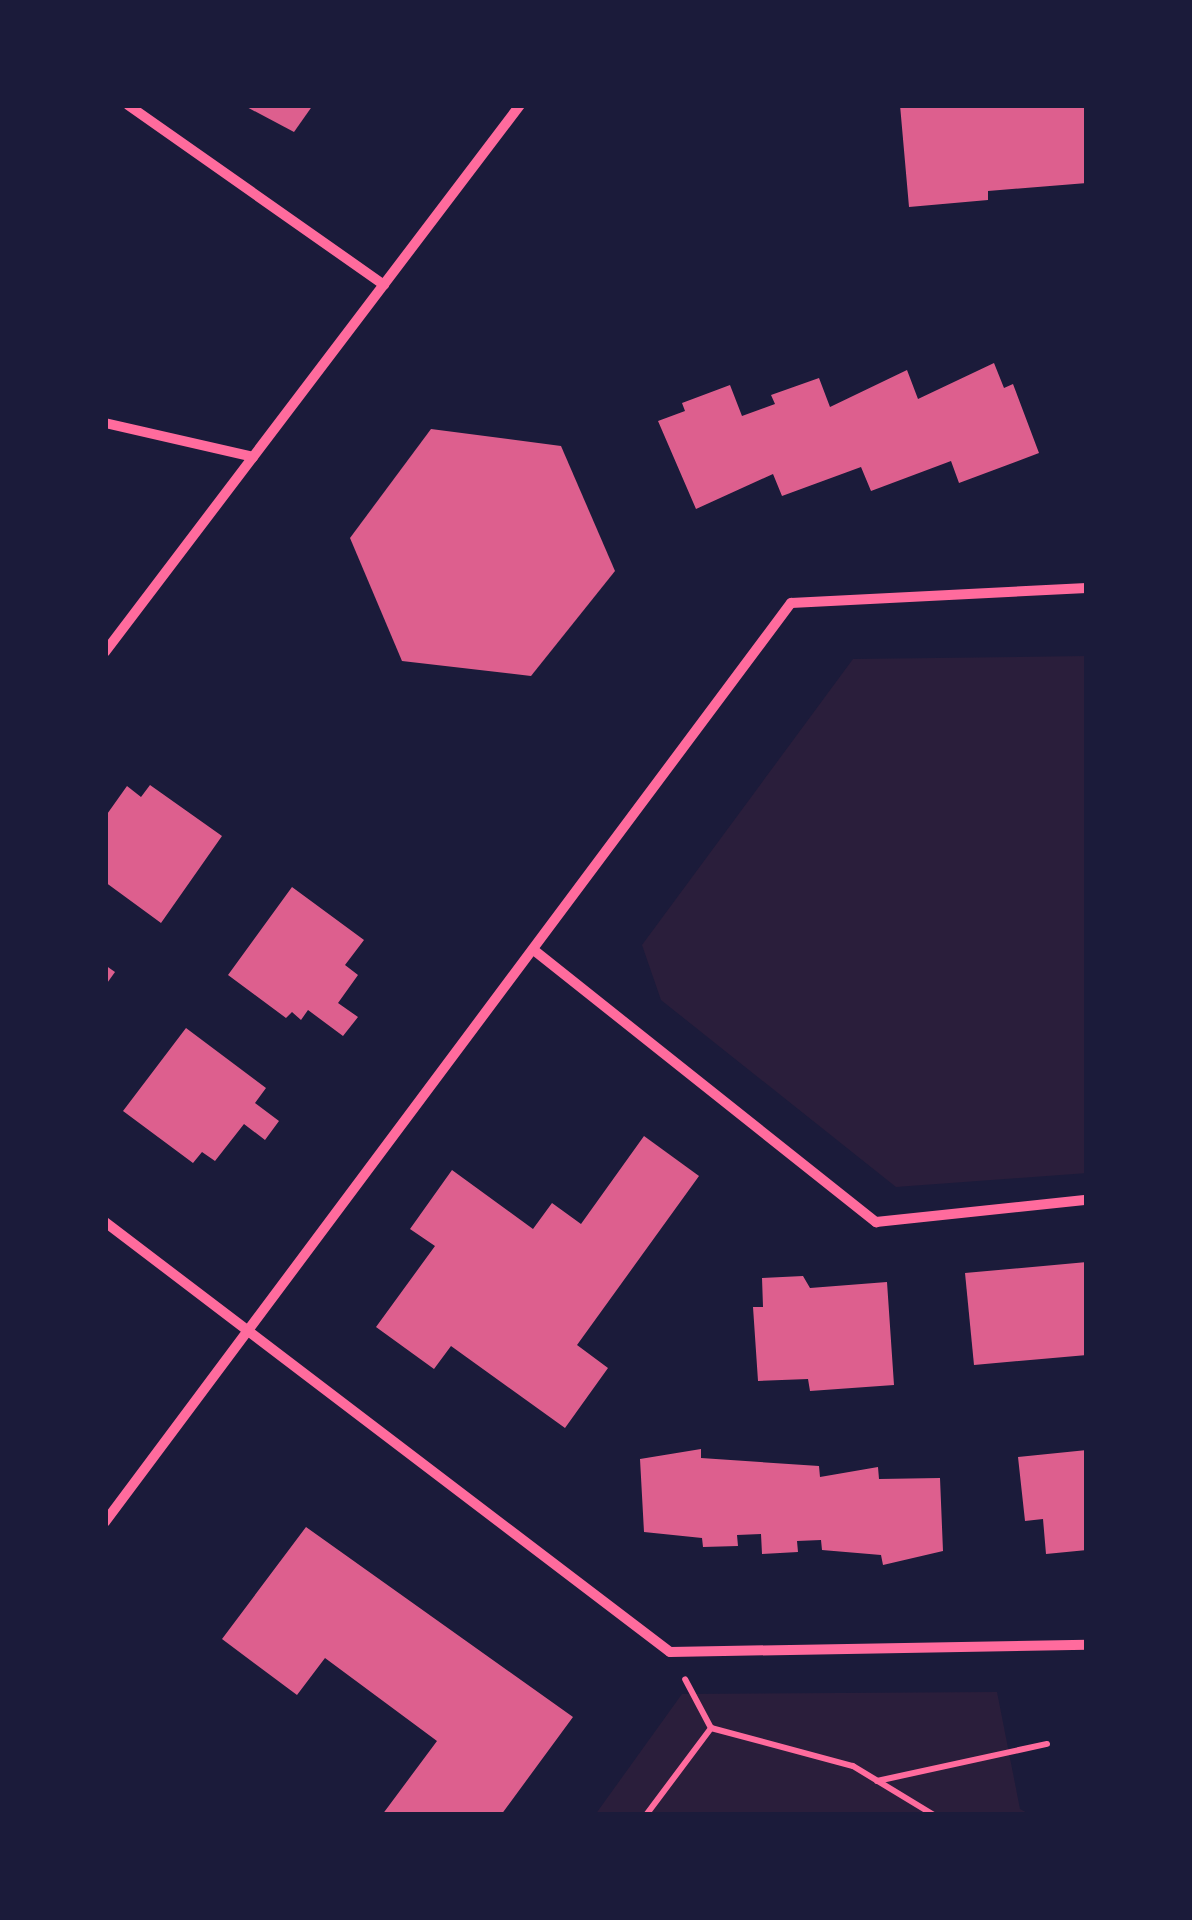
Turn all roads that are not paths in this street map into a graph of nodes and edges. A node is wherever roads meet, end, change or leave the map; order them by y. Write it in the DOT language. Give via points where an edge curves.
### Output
graph roads {
  1 [pos="128,105"];
  2 [pos="520,105"];
  3 [pos="384,284"];
  4 [pos="105,423"];
  5 [pos="253,457"];
  6 [pos="1087,588"];
  7 [pos="105,652"];
  8 [pos="534,951"];
  9 [pos="1087,1200"];
  10 [pos="105,1222"];
  11 [pos="250,1330"];
  12 [pos="105,1522"];
  13 [pos="1087,1645"];
  1 -- 3 [label="street"];
  2 -- 3 [label="street"];
  3 -- 5 [label="street"];
  4 -- 5 [label="street"];
  5 -- 7 [label="street"];
  6 -- 8 [label="street" via="791,604"];
  8 -- 9 [label="street" via="876,1222"];
  8 -- 11 [label="street"];
  10 -- 11 [label="street"];
  11 -- 12 [label="street"];
  11 -- 13 [label="street" via="670,1652"];
}
